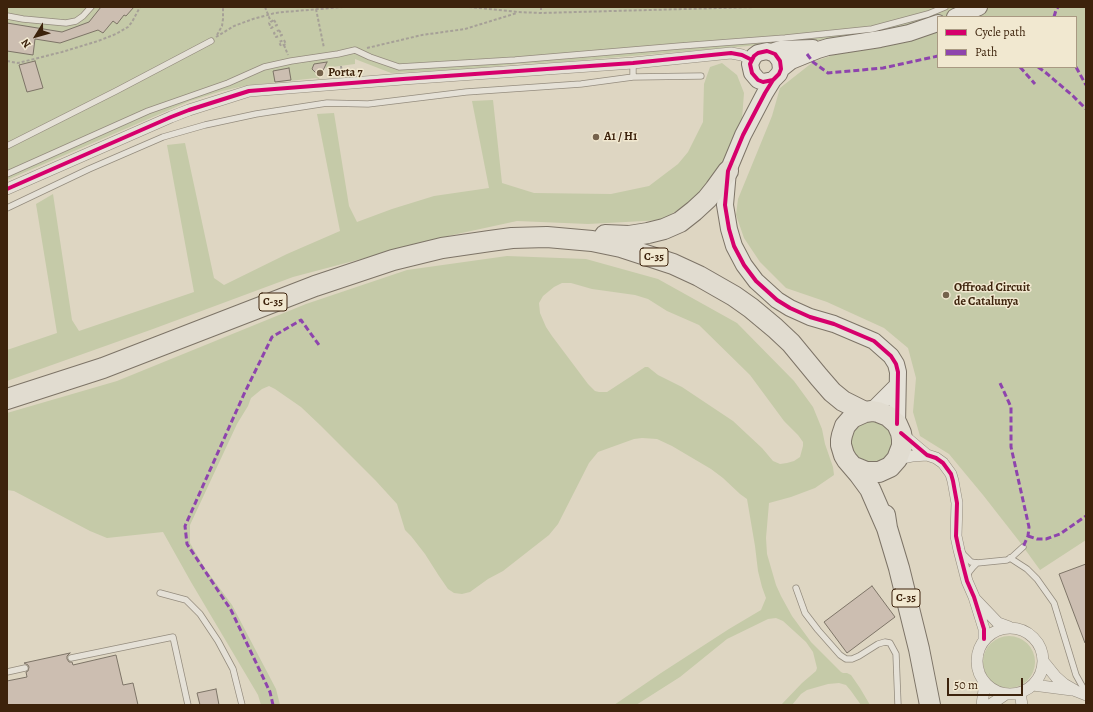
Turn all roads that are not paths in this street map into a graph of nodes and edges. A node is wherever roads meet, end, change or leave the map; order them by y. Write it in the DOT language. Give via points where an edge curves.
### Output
graph roads {
  1 [pos="91,7"];
  2 [pos="945,7"];
  3 [pos="979,7"];
  4 [pos="7,16"];
  5 [pos="957,16"];
  6 [pos="937,23"];
  7 [pos="211,41"];
  8 [pos="828,47"];
  9 [pos="772,52"];
  10 [pos="752,60"];
  11 [pos="633,63"];
  12 [pos="701,76"];
  13 [pos="771,76"];
  14 [pos="633,77"];
  15 [pos="7,146"];
  16 [pos="728,171"];
  17 [pos="7,174"];
  18 [pos="7,189"];
  19 [pos="7,208"];
  20 [pos="547,237"];
  21 [pos="819,378"];
  22 [pos="897,386"];
  23 [pos="7,399"];
  24 [pos="869,412"];
  25 [pos="899,428"];
  26 [pos="842,435"];
  27 [pos="927,455"];
  28 [pos="894,463"];
  29 [pos="854,467"];
  30 [pos="887,528"];
  31 [pos="1023,547"];
  32 [pos="959,550"];
  33 [pos="1010,558"];
  34 [pos="977,563"];
  35 [pos="966,581"];
  36 [pos="796,588"];
  37 [pos="160,593"];
  38 [pos="974,597"];
  39 [pos="1009,627"];
  40 [pos="984,639"];
  41 [pos="72,658"];
  42 [pos="1044,661"];
  43 [pos="25,668"];
  44 [pos="7,672"];
  45 [pos="983,681"];
  46 [pos="1033,685"];
  47 [pos="1020,693"];
  48 [pos="1083,693"];
  49 [pos="1006,694"];
  50 [pos="188,705"];
  51 [pos="242,705"];
  52 [pos="898,705"];
  53 [pos="930,705"];
  54 [pos="982,705"];
  55 [pos="990,705"];
  56 [pos="1022,705"];
  1 -- 4 [label="lane" via="76,21 66,23"];
  2 -- 17 [label="lane" via="872,29 785,38 398,67 355,50 291,61 264,67 228,83 148,111"];
  3 -- 5 [label="street"];
  6 -- 8 [label="street" via="909,33"];
  7 -- 15 [label="lane"];
  8 -- 9 [label="street" via="780,49"];
  8 -- 13 [label="street" via="791,61"];
  9 -- 10 [label="street" via="762,51"];
  9 -- 13 [label="street" via="778,57 781,65"];
  10 -- 11 [label="street" via="731,53"];
  10 -- 13 [label="street" via="752,73"];
  11 -- 14 [label="lane"];
  11 -- 18 [label="street" via="249,91 171,117"];
  12 -- 14 [label="lane"];
  13 -- 16 [label="street" via="760,88 755,113"];
  14 -- 19 [label="lane" via="581,84 466,92 368,104 327,103 256,114 163,137"];
  16 -- 20 [label="highway" via="694,211 680,222 664,229 629,236"];
  16 -- 22 [label="street" via="726,205 729,229 734,246 756,281 790,308 874,341 896,364"];
  20 -- 21 [label="highway, C-35" via="622,247 673,264 699,276 734,296 775,328 791,343"];
  20 -- 23 [label="highway, C-35" via="512,238 442,248 393,260 315,286 103,368"];
  21 -- 24 [label="highway, C-35" via="843,401"];
  21 -- 26 [label="highway, C-35" via="837,414"];
  22 -- 24 [label="street"];
  22 -- 25 [label="street"];
  24 -- 25 [label="highway, C-35" via="888,416"];
  24 -- 26 [label="highway" via="852,418"];
  25 -- 27 [label="street"];
  25 -- 28 [label="highway, C-35" via="902,446"];
  26 -- 29 [label="highway, C-35" via="844,455"];
  27 -- 28 [label="street" via="912,456"];
  27 -- 32 [label="street" via="943,463 954,481"];
  28 -- 29 [label="highway" via="885,470 872,473"];
  28 -- 30 [label="highway, C-35" via="883,483"];
  29 -- 30 [label="highway, C-35" via="865,480"];
  30 -- 53 [label="highway, C-35" via="911,615"];
  31 -- 33 [label="lane"];
  32 -- 34 [label="lane" via="971,562"];
  32 -- 35 [label="street"];
  33 -- 34 [label="lane"];
  33 -- 48 [label="lane" via="1038,579 1054,603"];
  34 -- 35 [label="lane" via="972,567"];
  35 -- 38 [label="street"];
  36 -- 52 [label="lane" via="805,613 846,659 859,656 878,644 890,644 896,654"];
  37 -- 51 [label="lane" via="186,600 200,614 233,669"];
  38 -- 39 [label="street" via="998,623"];
  38 -- 40 [label="street" via="984,628"];
  39 -- 40 [label="street" via="991,633"];
  39 -- 42 [label="street" via="1024,630 1036,639"];
  40 -- 45 [label="street" via="976,660"];
  41 -- 50 [label="lane" via="173,637"];
  42 -- 46 [label="street" via="1041,674"];
  42 -- 48 [label="street" via="1056,678"];
  43 -- 44 [label="lane"];
  45 -- 49 [label="street" via="994,690"];
  45 -- 54 [label="street"];
  46 -- 47 [label="street"];
  46 -- 48 [label="street"];
  47 -- 49 [label="street"];
  47 -- 56 [label="street"];
  49 -- 55 [label="street"];
}
